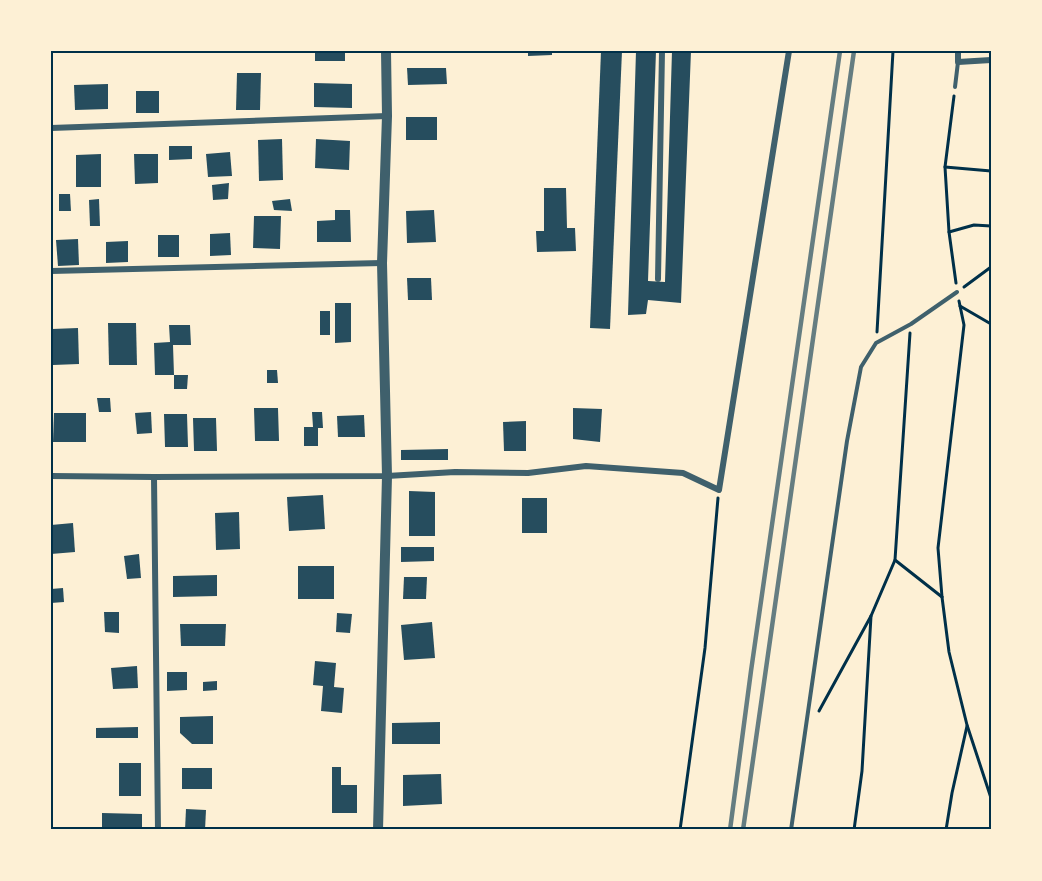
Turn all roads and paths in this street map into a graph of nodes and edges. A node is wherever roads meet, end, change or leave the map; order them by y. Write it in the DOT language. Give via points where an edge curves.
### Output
graph roads {
  1 [pos="386,51"];
  2 [pos="662,51"];
  3 [pos="789,51"];
  4 [pos="893,51"];
  5 [pos="958,51"];
  6 [pos="991,60"];
  7 [pos="958,62"];
  8 [pos="955,87"];
  9 [pos="387,116"];
  10 [pos="51,128"];
  11 [pos="945,167"];
  12 [pos="991,171"];
  13 [pos="991,226"];
  14 [pos="949,232"];
  15 [pos="382,263"];
  16 [pos="991,267"];
  17 [pos="51,271"];
  18 [pos="658,279"];
  19 [pos="957,292"];
  20 [pos="960,306"];
  21 [pos="910,324"];
  22 [pos="991,324"];
  23 [pos="876,343"];
  24 [pos="51,476"];
  25 [pos="387,476"];
  26 [pos="154,477"];
  27 [pos="719,490"];
  28 [pos="895,560"];
  29 [pos="942,597"];
  30 [pos="871,616"];
  31 [pos="817,714"];
  32 [pos="967,725"];
  33 [pos="991,798"];
  34 [pos="159,830"];
  35 [pos="378,830"];
  36 [pos="680,830"];
  37 [pos="791,830"];
  38 [pos="854,830"];
  39 [pos="946,830"];
  1 -- 9 [label="street"];
  2 -- 18 [label="street"];
  3 -- 27 [label="street"];
  4 -- 23 [label="path"];
  5 -- 7 [label="street"];
  6 -- 7 [label="street"];
  7 -- 8 [label="lane"];
  8 -- 11 [label="path"];
  9 -- 10 [label="street"];
  9 -- 15 [label="street"];
  11 -- 12 [label="path"];
  11 -- 14 [label="path"];
  13 -- 14 [label="path" via="974,225"];
  14 -- 19 [label="path"];
  15 -- 17 [label="street"];
  15 -- 25 [label="street"];
  16 -- 19 [label="path"];
  19 -- 20 [label="path"];
  19 -- 21 [label="lane"];
  20 -- 22 [label="path"];
  20 -- 29 [label="path" via="964,325 938,548"];
  21 -- 23 [label="lane"];
  21 -- 28 [label="path"];
  23 -- 37 [label="lane" via="861,367 849,430"];
  24 -- 26 [label="street"];
  25 -- 26 [label="street"];
  25 -- 27 [label="street" via="528,473 586,466 683,473"];
  25 -- 35 [label="street"];
  26 -- 34 [label="street"];
  27 -- 36 [label="path" via="705,648"];
  28 -- 29 [label="path"];
  28 -- 30 [label="path"];
  29 -- 32 [label="path" via="949,652"];
  30 -- 31 [label="path"];
  30 -- 38 [label="path" via="862,771"];
  32 -- 33 [label="path"];
  32 -- 39 [label="path"];
}
